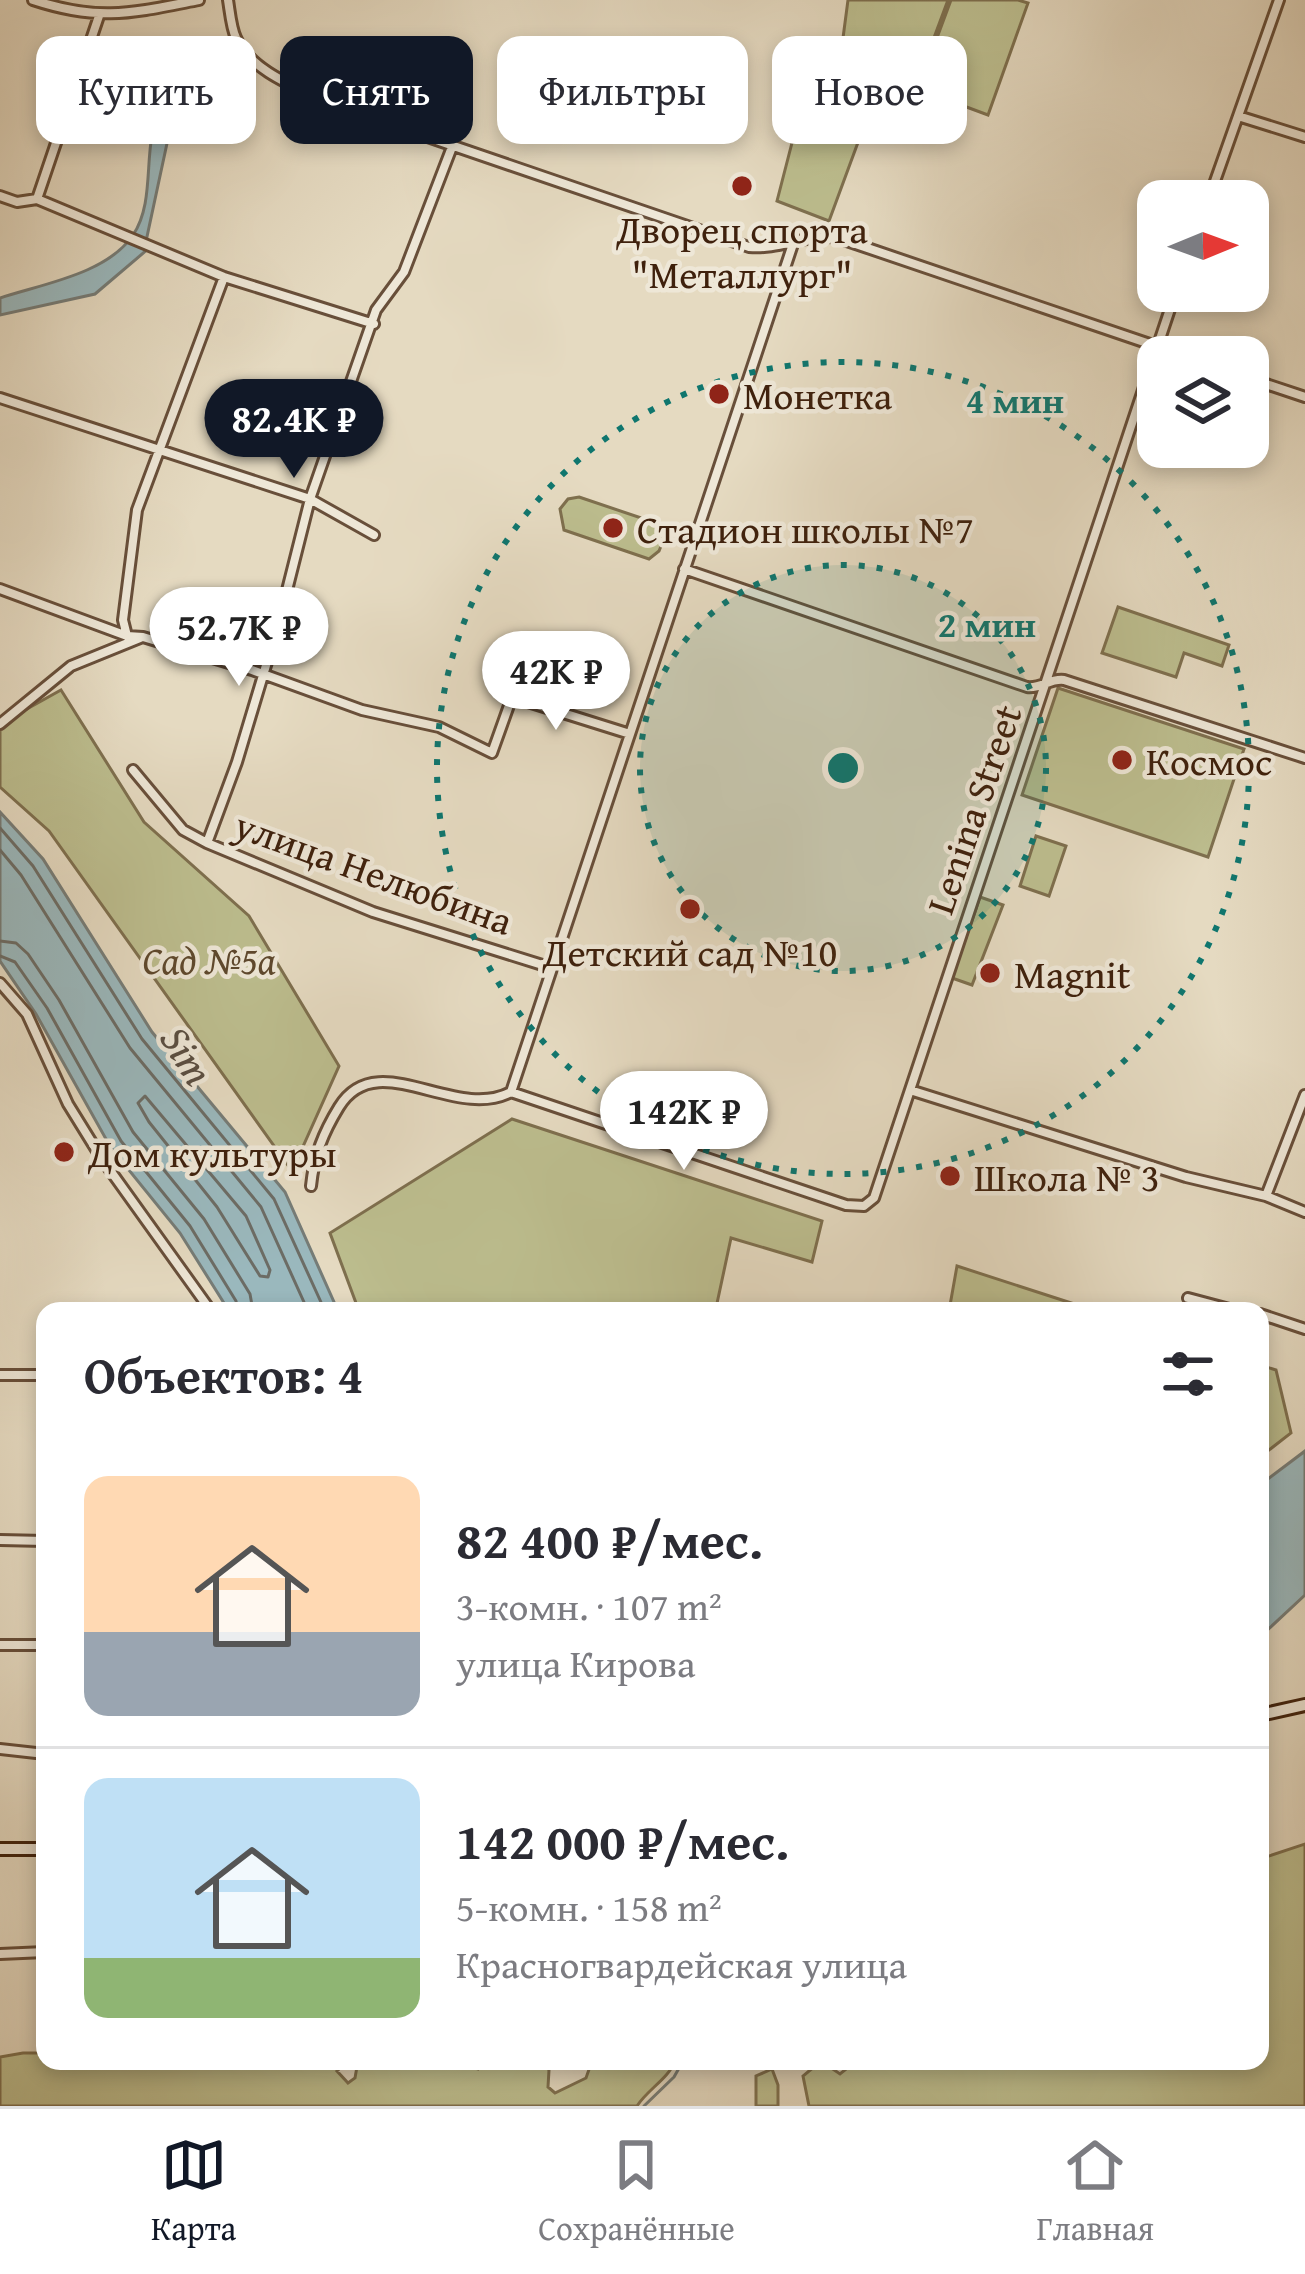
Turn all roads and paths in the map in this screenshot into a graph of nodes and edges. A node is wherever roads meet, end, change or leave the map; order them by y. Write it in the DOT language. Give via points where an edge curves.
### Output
graph roads {
  1 [pos="33,0"];
  2 [pos="199,0"];
  3 [pos="228,0"];
  4 [pos="1279,0"];
  5 [pos="99,16"];
  6 [pos="1238,116"];
  7 [pos="1305,137"];
  8 [pos="452,147"];
  9 [pos="1215,180"];
  10 [pos="0,196"];
  11 [pos="37,199"];
  12 [pos="794,243"];
  13 [pos="224,278"];
  14 [pos="374,323"];
  15 [pos="1137,339"];
  16 [pos="1269,384"];
  17 [pos="1305,397"];
  18 [pos="0,398"];
  19 [pos="1137,407"];
  20 [pos="158,451"];
  21 [pos="310,500"];
  22 [pos="374,536"];
  23 [pos="684,568"];
  24 [pos="0,589"];
  25 [pos="127,636"];
  26 [pos="143,637"];
  27 [pos="263,674"];
  28 [pos="1047,682"];
  29 [pos="0,724"];
  30 [pos="631,734"];
  31 [pos="1305,758"];
  32 [pos="133,770"];
  33 [pos="207,843"];
  34 [pos="552,968"];
  35 [pos="0,982"];
  36 [pos="910,1090"];
  37 [pos="511,1092"];
  38 [pos="1305,1095"];
  39 [pos="311,1186"];
  40 [pos="1268,1193"];
  41 [pos="1305,1212"];
  42 [pos="1188,1298"];
  43 [pos="205,1302"];
  44 [pos="1203,1302"];
  45 [pos="1269,1317"];
  46 [pos="1305,1329"];
  47 [pos="0,1375"];
  48 [pos="36,1375"];
  49 [pos="0,1540"];
  50 [pos="36,1541"];
  51 [pos="0,1645"];
  52 [pos="36,1645"];
  53 [pos="1305,1705"];
  54 [pos="1269,1713"];
  55 [pos="0,1749"];
  56 [pos="36,1753"];
  57 [pos="0,1849"];
  58 [pos="36,1850"];
  59 [pos="36,1952"];
  60 [pos="0,1954"];
  1 -- 5 [label="street"];
  2 -- 5 [label="street"];
  3 -- 8 [label="street" via="236,38 270,72 331,104"];
  4 -- 6 [label="street"];
  5 -- 11 [label="street"];
  6 -- 7 [label="street"];
  6 -- 9 [label="street"];
  8 -- 12 [label="street" via="748,247"];
  8 -- 14 [label="street" via="404,272"];
  10 -- 11 [label="street"];
  11 -- 13 [label="street"];
  12 -- 15 [label="street" via="816,236 868,247"];
  12 -- 23 [label="street"];
  13 -- 14 [label="street"];
  13 -- 20 [label="street"];
  14 -- 21 [label="street"];
  16 -- 17 [label="street"];
  18 -- 20 [label="street"];
  19 -- 28 [label="street, Lenina Street"];
  20 -- 21 [label="street"];
  20 -- 25 [label="street" via="131,538"];
  21 -- 22 [label="street"];
  21 -- 27 [label="street"];
  23 -- 28 [label="street" via="1027,688"];
  23 -- 30 [label="street"];
  24 -- 25 [label="street"];
  25 -- 26 [label="street"];
  26 -- 27 [label="street"];
  26 -- 29 [label="street" via="71,666"];
  27 -- 30 [label="street" via="439,727 492,753 512,697"];
  27 -- 33 [label="street"];
  28 -- 31 [label="street" via="1064,680"];
  28 -- 36 [label="street, Lenina Street"];
  30 -- 34 [label="street"];
  32 -- 33 [label="street, улица Нелюбина" via="183,830"];
  33 -- 34 [label="street, улица Нелюбина" via="373,913"];
  34 -- 37 [label="street"];
  35 -- 43 [label="street" via="27,1014 102,1159"];
  36 -- 37 [label="street, Lenina Street" via="874,1198 864,1205"];
  36 -- 40 [label="street" via="1186,1177"];
  37 -- 39 [label="street" via="474,1100 361,1083 328,1124"];
  38 -- 40 [label="street"];
  40 -- 41 [label="street"];
  42 -- 44 [label="street"];
  45 -- 46 [label="street"];
  47 -- 48 [label="street"];
  49 -- 50 [label="street"];
  51 -- 52 [label="street"];
  53 -- 54 [label="main road"];
  55 -- 56 [label="street"];
  57 -- 58 [label="main road"];
  59 -- 60 [label="street"];
}
